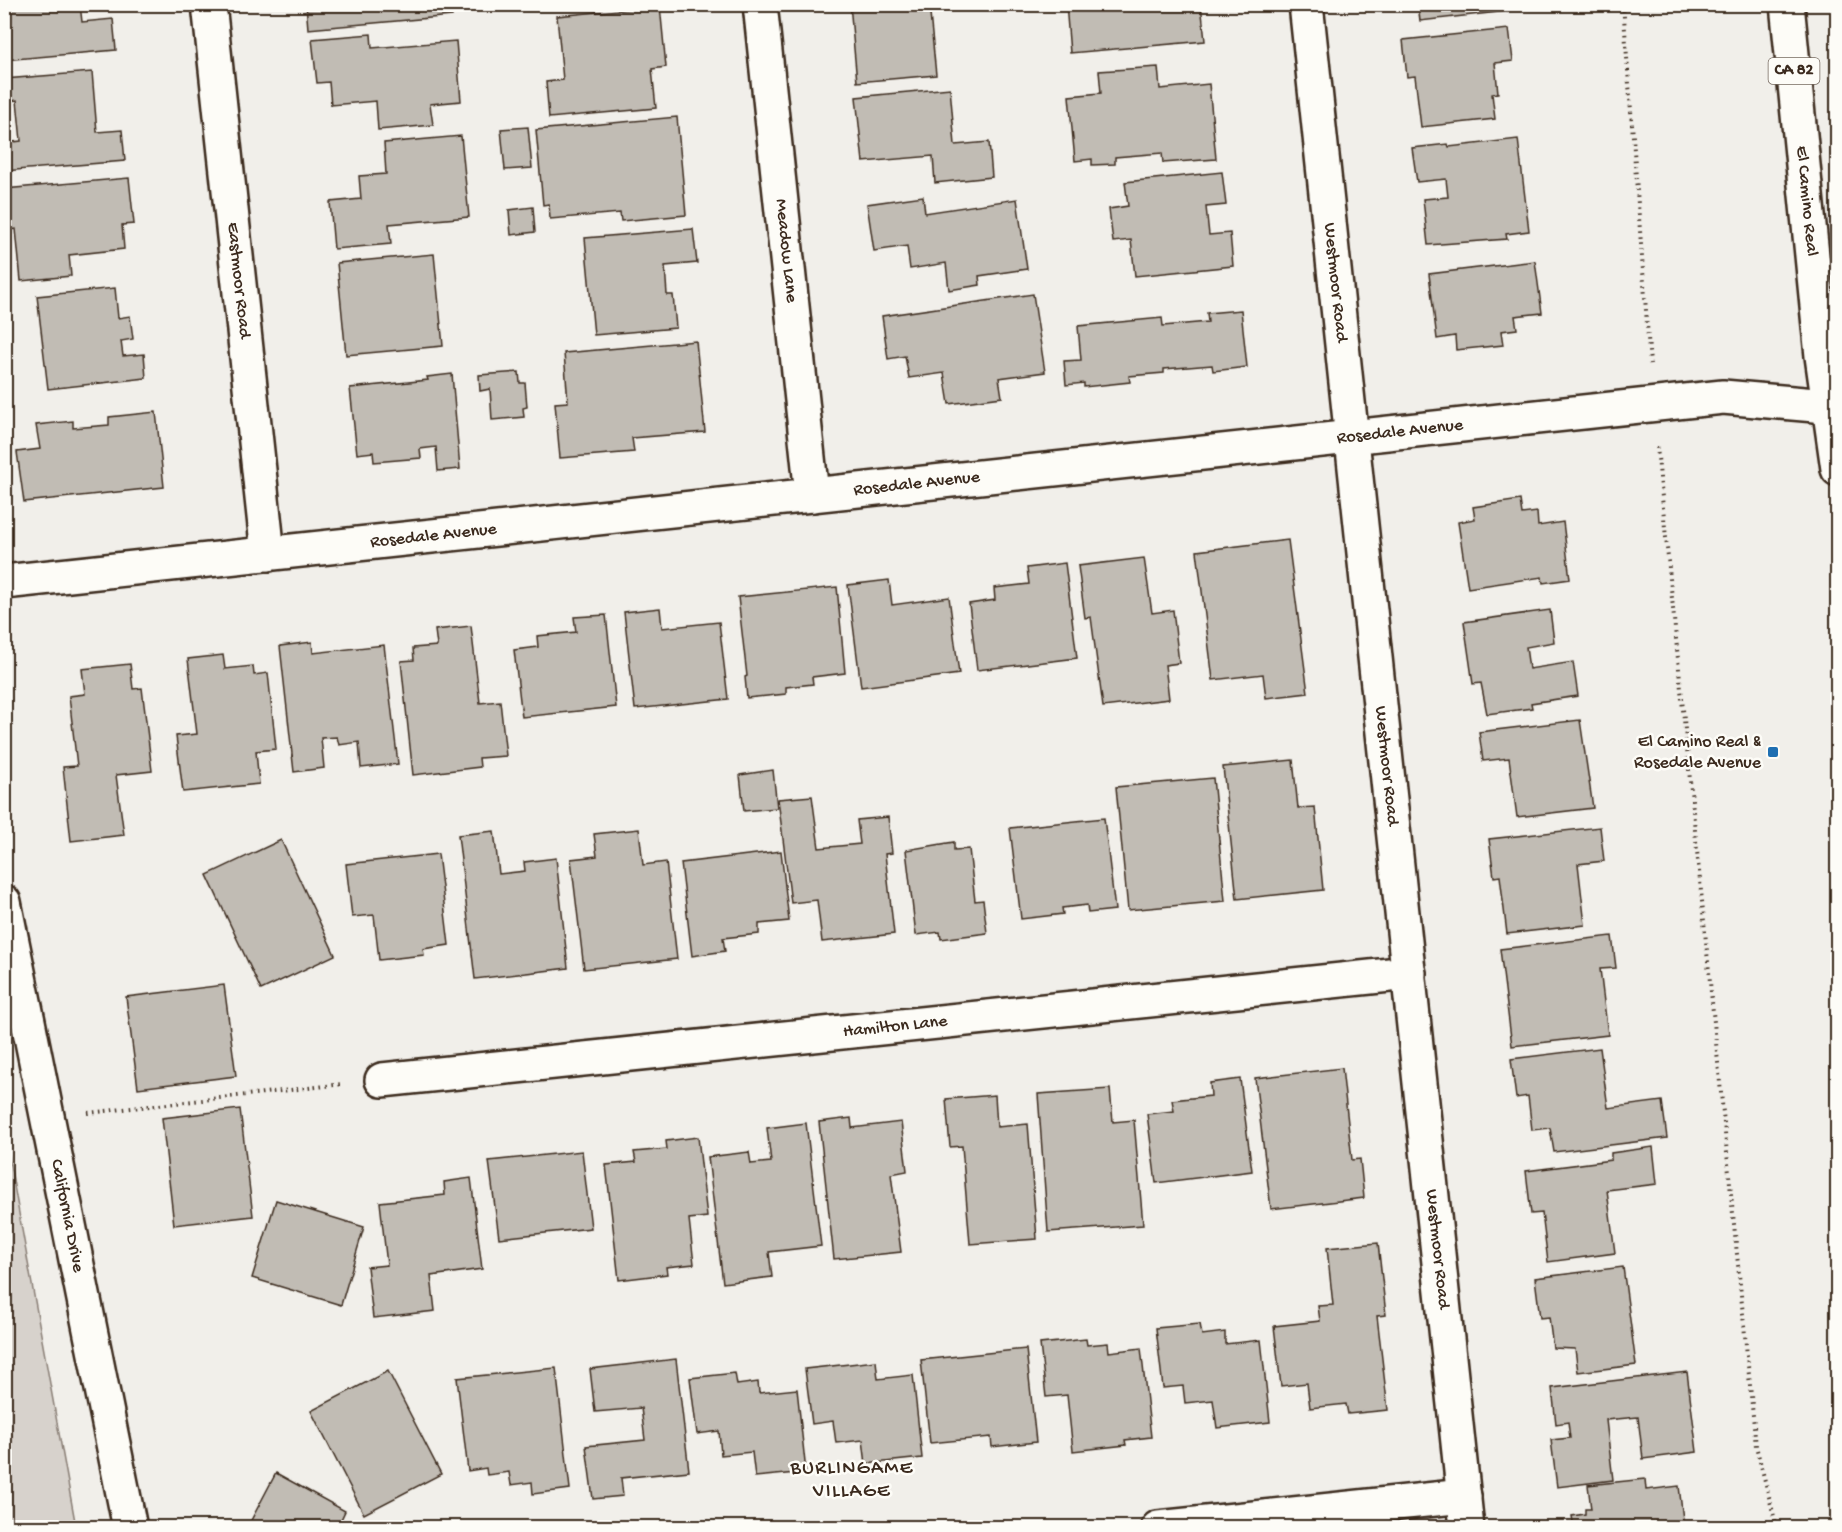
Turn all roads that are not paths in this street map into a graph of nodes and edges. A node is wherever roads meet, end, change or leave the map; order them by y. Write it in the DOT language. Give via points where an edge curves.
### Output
graph roads {
  1 [pos="209,4"];
  2 [pos="760,4"];
  3 [pos="1306,4"];
  4 [pos="1787,4"];
  5 [pos="1833,406"];
  6 [pos="1352,437"];
  7 [pos="1838,469"];
  8 [pos="812,495"];
  9 [pos="268,554"];
  10 [pos="4,582"];
  11 [pos="4,902"];
  12 [pos="1409,973"];
  13 [pos="382,1080"];
  14 [pos="1464,1496"];
  15 [pos="130,1527"];
  16 [pos="1158,1527"];
  17 [pos="1467,1527"];
  1 -- 9 [label="street, Eastmoor Road"];
  2 -- 8 [label="street, Meadow Lane"];
  3 -- 6 [label="street, Westmoor Road"];
  4 -- 5 [label="street, El Camino Real / CA 82"];
  5 -- 6 [label="street, Rosedale Avenue" via="1723,397"];
  5 -- 7 [label="street, El Camino Real / CA 82"];
  6 -- 8 [label="street, Rosedale Avenue"];
  6 -- 12 [label="street, Westmoor Road"];
  8 -- 9 [label="street, Rosedale Avenue"];
  9 -- 10 [label="street, Rosedale Avenue"];
  11 -- 15 [label="street, California Drive"];
  12 -- 13 [label="street, Hamilton Lane"];
  12 -- 14 [label="street, Westmoor Road"];
  14 -- 16 [label="street"];
  14 -- 17 [label="street, Westmoor Road"];
}
